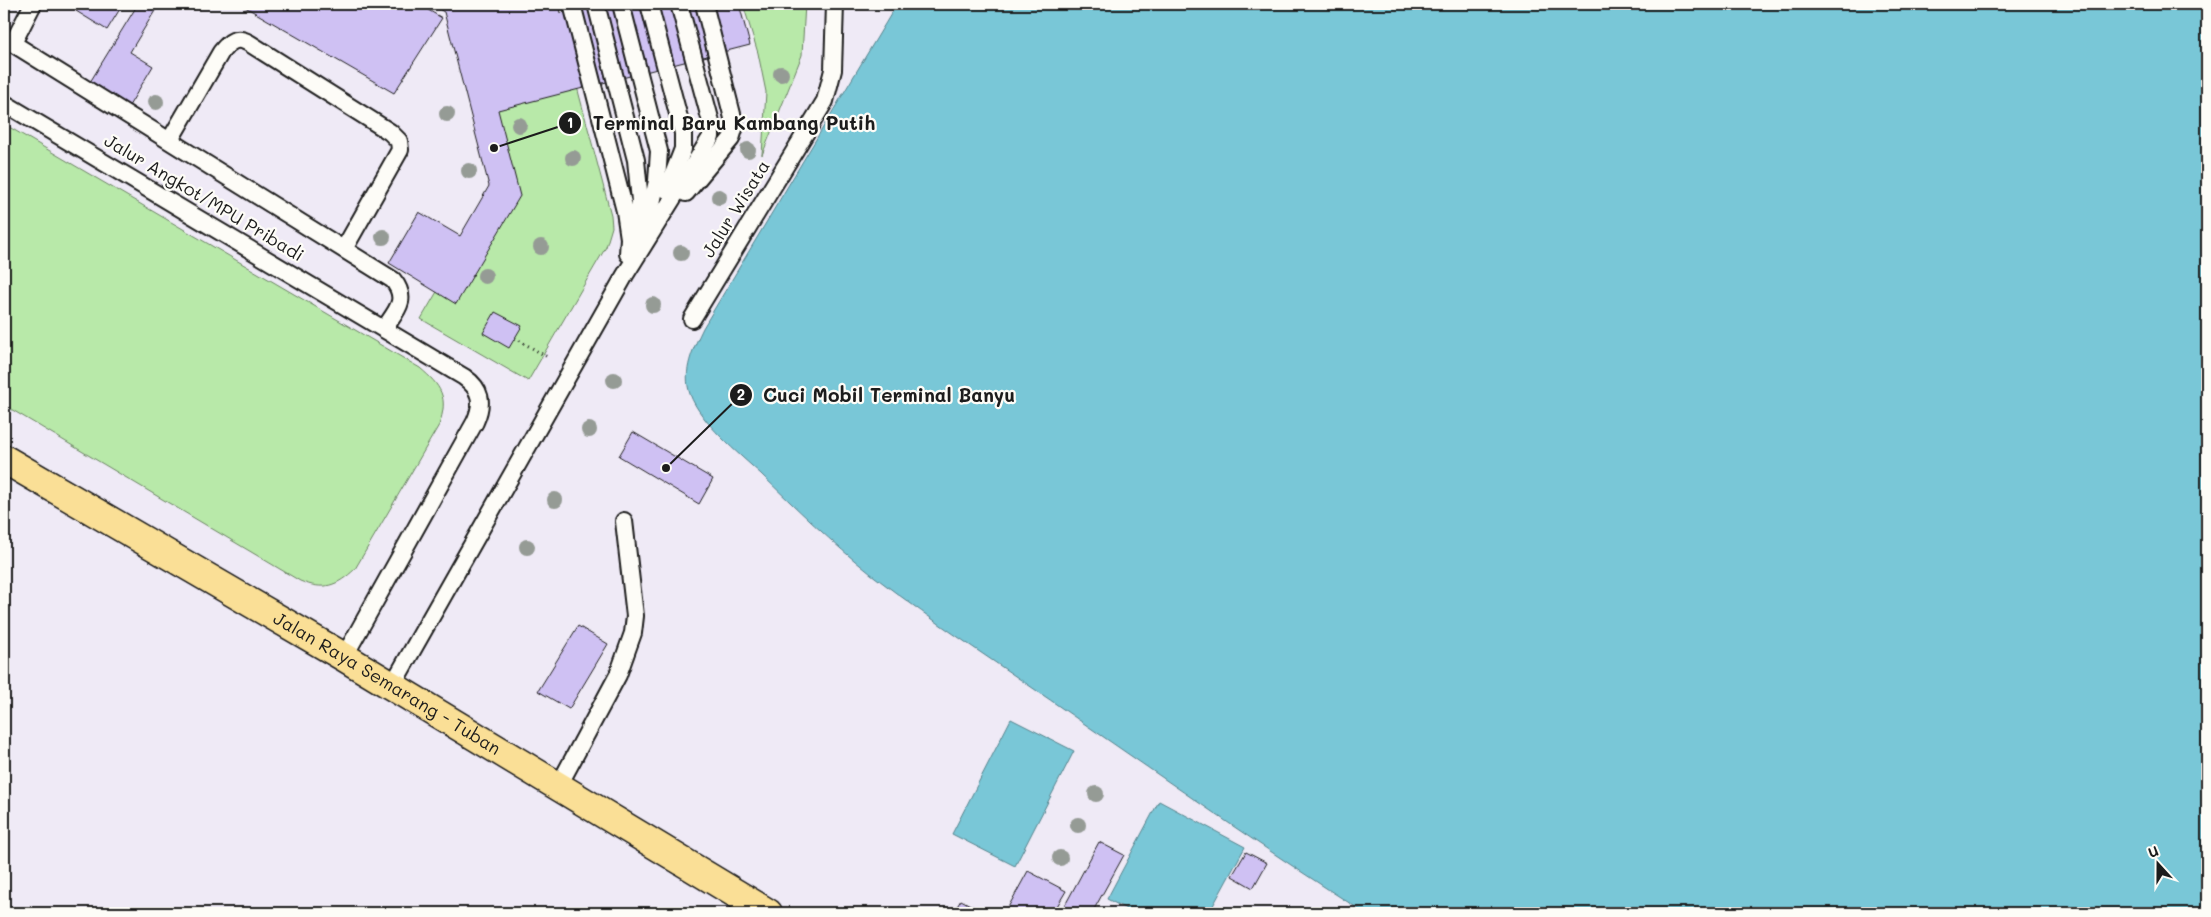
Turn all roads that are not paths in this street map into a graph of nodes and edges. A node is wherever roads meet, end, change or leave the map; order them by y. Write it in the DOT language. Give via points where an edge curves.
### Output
graph roads {
  1 [pos="33,4"];
  2 [pos="572,4"];
  3 [pos="596,4"];
  4 [pos="621,4"];
  5 [pos="649,4"];
  6 [pos="680,4"];
  7 [pos="704,4"];
  8 [pos="836,4"];
  9 [pos="8,41"];
  10 [pos="4,102"];
  11 [pos="170,140"];
  12 [pos="344,249"];
  13 [pos="625,275"];
  14 [pos="692,318"];
  15 [pos="384,328"];
  16 [pos="4,459"];
  17 [pos="624,522"];
  18 [pos="344,657"];
  19 [pos="392,686"];
  20 [pos="558,787"];
  21 [pos="768,913"];
  1 -- 9 [label="lane, Jalur Angkot/MPU Pribadi"];
  2 -- 13 [label="lane" via="626,211 629,238"];
  3 -- 13 [label="lane" via="632,138 638,176 639,213"];
  4 -- 13 [label="lane" via="659,151 652,203"];
  5 -- 13 [label="lane" via="682,126 684,149"];
  6 -- 13 [label="lane" via="712,132"];
  7 -- 13 [label="lane" via="734,115 734,132"];
  8 -- 14 [label="lane, Jalur Wisata" via="833,70 825,101"];
  9 -- 11 [label="lane, Jalur Angkot/MPU Pribadi"];
  10 -- 15 [label="lane, Jalur Angkot/MPU Pribadi"];
  11 -- 12 [label="lane, Jalur Angkot/MPU Pribadi"];
  11 -- 12 [label="lane, Jalur Angkot/MPU Pribadi" via="222,52 231,41 239,39 249,43 390,132 399,141 400,150"];
  12 -- 15 [label="lane, Jalur Angkot/MPU Pribadi" via="398,286 402,299"];
  13 -- 19 [label="lane"];
  15 -- 18 [label="lane, Jalur Angkot/MPU Pribadi" via="472,383 480,394 480,411"];
  16 -- 18 [label="highway, Jalan Raya Semarang - Tuban"];
  17 -- 20 [label="lane" via="635,616 632,640 618,675"];
  18 -- 19 [label="highway, Jalan Raya Semarang - Tuban"];
  19 -- 20 [label="highway, Jalan Raya Semarang - Tuban"];
  20 -- 21 [label="highway, Jalan Raya Semarang - Tuban"];
}
